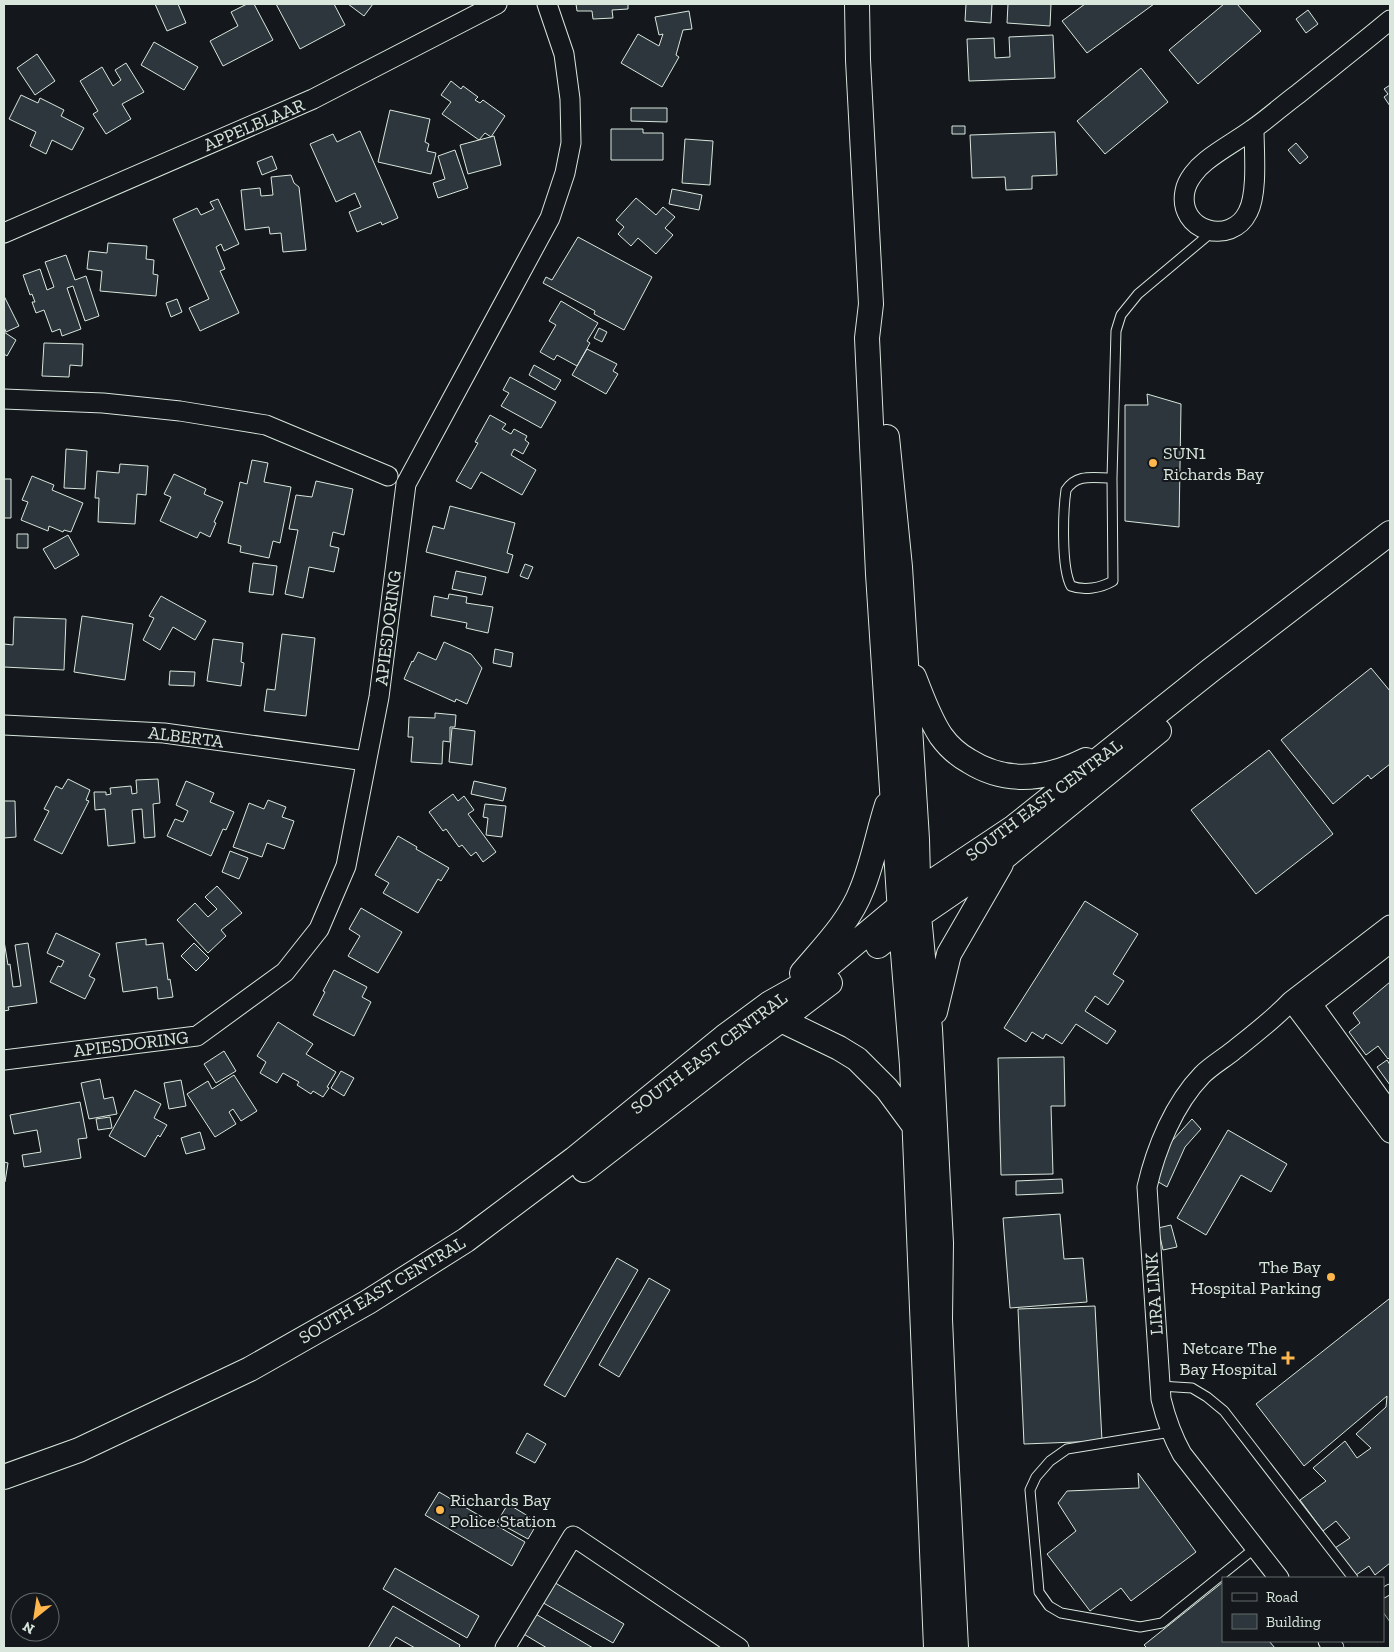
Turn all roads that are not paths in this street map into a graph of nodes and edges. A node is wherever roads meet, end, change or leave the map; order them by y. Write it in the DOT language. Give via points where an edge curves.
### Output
graph roads {
  1 [pos="497,4"];
  2 [pos="547,4"];
  3 [pos="857,4"];
  4 [pos="1390,20"];
  5 [pos="1254,129"];
  6 [pos="1213,232"];
  7 [pos="4,233"];
  8 [pos="871,304"];
  9 [pos="4,399"];
  10 [pos="388,476"];
  11 [pos="1112,478"];
  12 [pos="1390,533"];
  13 [pos="1390,549"];
  14 [pos="906,654"];
  15 [pos="4,725"];
  16 [pos="1120,743"];
  17 [pos="366,762"];
  18 [pos="892,788"];
  19 [pos="1006,856"];
  20 [pos="918,891"];
  21 [pos="907,917"];
  22 [pos="1390,925"];
  23 [pos="1390,943"];
  24 [pos="1302,1003"];
  25 [pos="776,1012"];
  26 [pos="930,1029"];
  27 [pos="4,1060"];
  28 [pos="1390,1112"];
  29 [pos="915,1127"];
  30 [pos="1390,1133"];
  31 [pos="1160,1386"];
  32 [pos="1171,1432"];
  33 [pos="4,1477"];
  34 [pos="4,1493"];
  35 [pos="1256,1548"];
  36 [pos="1278,1577"];
  37 [pos="1352,1577"];
  38 [pos="506,1648"];
  39 [pos="738,1648"];
  40 [pos="936,1648"];
  41 [pos="956,1648"];
  1 -- 7 [label="street, APPELBLAAR" via="313,100"];
  2 -- 17 [label="street, APIESDORING" via="564,54 570,99 571,143 565,172 550,218 406,484 379,697"];
  3 -- 8 [label="street"];
  4 -- 5 [label="street"];
  5 -- 6 [label="street" via="1253,194 1249,211 1240,223 1229,230"];
  5 -- 6 [label="street" via="1205,161 1187,183 1184,204 1188,216 1196,225"];
  6 -- 11 [label="lane" via="1138,294 1121,315 1116,331"];
  8 -- 14 [label="street" via="879,338"];
  8 -- 18 [label="street" via="867,338"];
  9 -- 10 [label="street" via="122,405 266,425"];
  11 -- 11 [label="lane" via="1113,581 1099,586 1071,586 1064,562 1066,490 1071,482 1082,478"];
  12 -- 16 [label="street, SOUTH EAST CENTRAL"];
  13 -- 19 [label="street, SOUTH EAST CENTRAL" via="1183,711"];
  14 -- 16 [label="street" via="930,717 941,736 950,747 975,765 1017,778 1047,775 1074,766"];
  14 -- 20 [label="street" via="918,839"];
  15 -- 17 [label="street, ALBERTA" via="164,732"];
  16 -- 20 [label="street, SOUTH EAST CENTRAL" via="1014,827"];
  17 -- 27 [label="street, APIESDORING" via="346,866 318,929 285,972 197,1036"];
  18 -- 21 [label="street"];
  18 -- 25 [label="street" via="865,882 850,913 793,982"];
  19 -- 21 [label="street, SOUTH EAST CENTRAL"];
  19 -- 26 [label="street" via="949,954"];
  20 -- 21 [label="street"];
  21 -- 25 [label="street, SOUTH EAST CENTRAL" via="811,980"];
  21 -- 26 [label="street"];
  21 -- 29 [label="street"];
  22 -- 24 [label="street"];
  23 -- 24 [label="street"];
  24 -- 28 [label="street" via="1344,1047"];
  24 -- 30 [label="street"];
  24 -- 31 [label="street, LIRA LINK" via="1272,1021 1203,1074 1176,1112 1152,1164 1147,1187"];
  25 -- 29 [label="street" via="857,1059 887,1089"];
  25 -- 33 [label="street, SOUTH EAST CENTRAL" via="724,1037 574,1159 466,1240 368,1302 250,1368 78,1450"];
  25 -- 34 [label="street, SOUTH EAST CENTRAL" via="738,1051 585,1169 375,1316 257,1383 86,1462"];
  26 -- 41 [label="street"];
  29 -- 40 [label="street"];
  31 -- 32 [label="street, LIRA LINK"];
  31 -- 37 [label="lane" via="1192,1388 1224,1411"];
  32 -- 35 [label="street, LIRA LINK" via="1182,1454"];
  32 -- 35 [label="lane" via="1067,1449 1036,1477 1030,1490 1039,1592 1049,1606 1061,1614 1140,1627 1162,1623"];
  35 -- 36 [label="street, LIRA LINK"];
  38 -- 39 [label="street" via="573,1536"];
}
